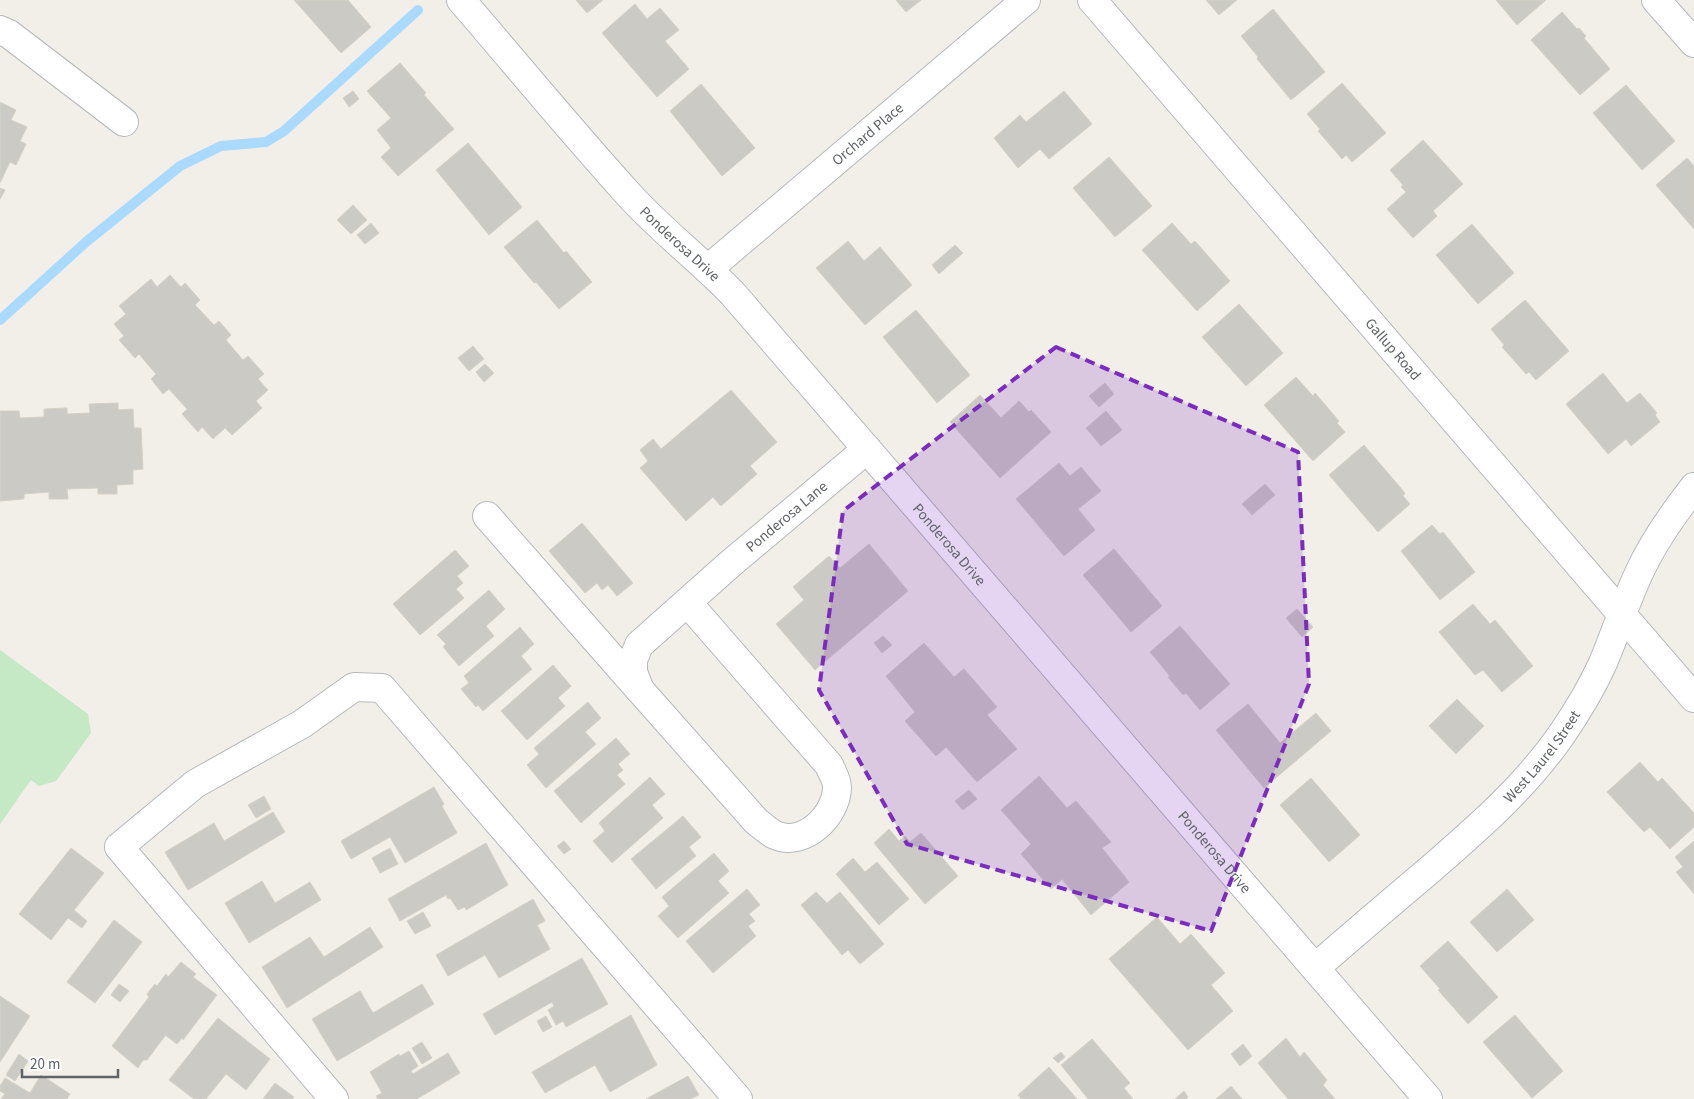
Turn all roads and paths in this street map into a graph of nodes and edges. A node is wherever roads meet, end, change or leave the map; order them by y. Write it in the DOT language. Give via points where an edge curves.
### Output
graph roads {
  1 [pos="461,0"];
  2 [pos="1026,0"];
  3 [pos="1092,0"];
  4 [pos="1656,0"];
  5 [pos="0,30"];
  6 [pos="1694,43"];
  7 [pos="124,122"];
  8 [pos="708,268"];
  9 [pos="867,449"];
  10 [pos="1694,487"];
  11 [pos="487,516"];
  12 [pos="687,602"];
  13 [pos="1622,616"];
  14 [pos="640,690"];
  15 [pos="1694,698"];
  16 [pos="1315,968"];
  17 [pos="334,1099"];
  18 [pos="738,1099"];
  19 [pos="1428,1099"];
  1 -- 8 [label="street, Ponderosa Drive" via="631,198"];
  2 -- 8 [label="street, Orchard Place"];
  3 -- 13 [label="street, Gallup Road"];
  4 -- 6 [label="street"];
  5 -- 7 [label="street"];
  8 -- 9 [label="street, Ponderosa Drive"];
  9 -- 12 [label="street, Ponderosa Lane"];
  9 -- 16 [label="street, Ponderosa Drive"];
  10 -- 13 [label="street, West Laurel Street" via="1655,543"];
  11 -- 14 [label="street"];
  12 -- 14 [label="street, Ponderosa Lane" via="639,645 632,660"];
  12 -- 14 [label="street" via="829,765 837,785 835,803 825,819 808,833 794,838 776,835 756,821"];
  13 -- 15 [label="street, Gallup Road"];
  13 -- 16 [label="street, West Laurel Street" via="1583,701 1539,765 1514,794"];
  16 -- 19 [label="street, Ponderosa Drive"];
  17 -- 18 [label="street" via="119,847 195,784 302,724 354,687 382,688"];
}
